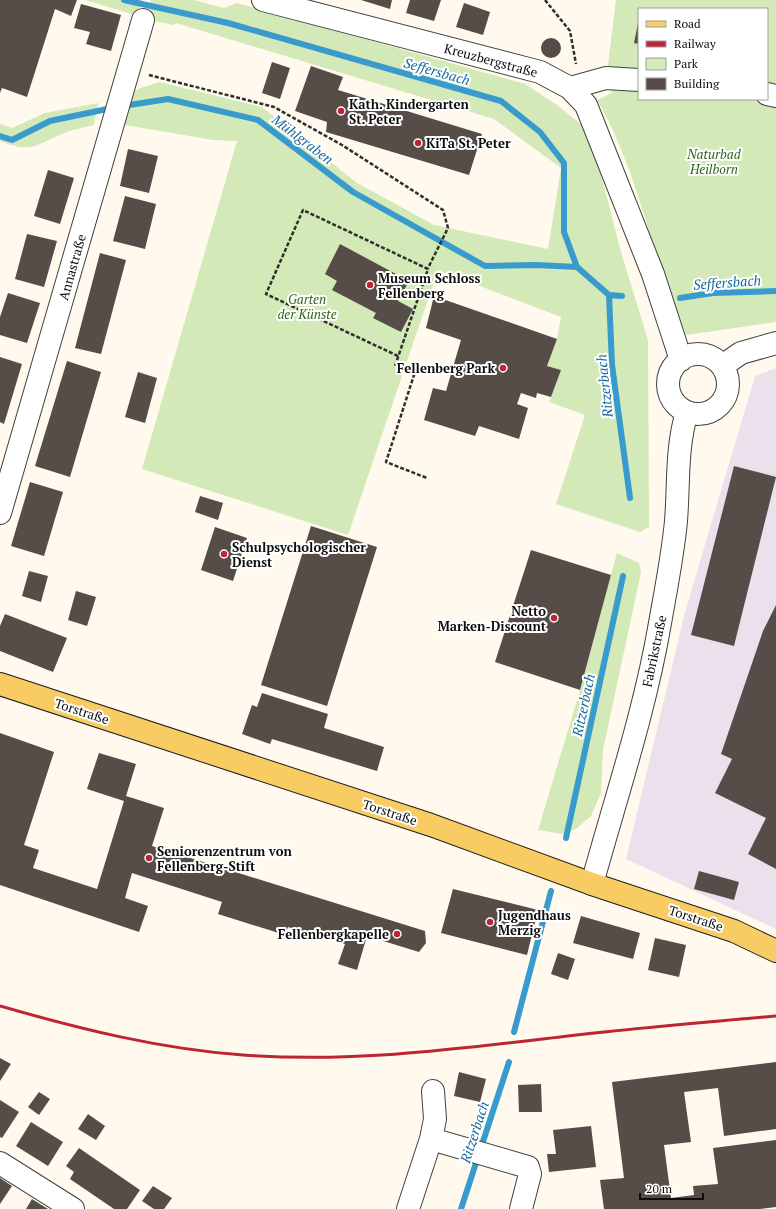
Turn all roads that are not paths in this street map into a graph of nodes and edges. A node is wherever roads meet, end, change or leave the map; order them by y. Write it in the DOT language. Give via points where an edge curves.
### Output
graph roads {
  1 [pos="263,0"];
  2 [pos="143,20"];
  3 [pos="638,80"];
  4 [pos="570,88"];
  5 [pos="776,343"];
  6 [pos="681,360"];
  7 [pos="722,366"];
  8 [pos="687,412"];
  9 [pos="0,513"];
  10 [pos="0,684"];
  11 [pos="592,884"];
  12 [pos="776,951"];
  13 [pos="433,1091"];
  14 [pos="431,1139"];
  15 [pos="0,1163"];
  16 [pos="73,1209"];
  17 [pos="408,1209"];
  18 [pos="521,1209"];
  1 -- 4 [label="street, Kreuzbergstraße" via="540,72"];
  2 -- 9 [label="street, Annastraße"];
  3 -- 4 [label="street" via="606,78"];
  4 -- 6 [label="street, Kreuzbergstraße" via="586,105 653,274"];
  5 -- 7 [label="street" via="741,353"];
  6 -- 7 [label="street" via="698,354 715,360"];
  6 -- 8 [label="street" via="669,375 668,385 675,403"];
  7 -- 8 [label="street" via="728,383 723,400 709,412"];
  8 -- 11 [label="street, Fabrikstraße" via="678,455 676,521 660,624 643,702"];
  10 -- 11 [label="main road, Torstraße" via="431,825"];
  11 -- 12 [label="main road, Torstraße" via="734,931"];
  13 -- 14 [label="street" via="435,1119"];
  14 -- 17 [label="street"];
  14 -- 18 [label="street" via="528,1167 530,1174"];
  15 -- 16 [label="street"];
}
